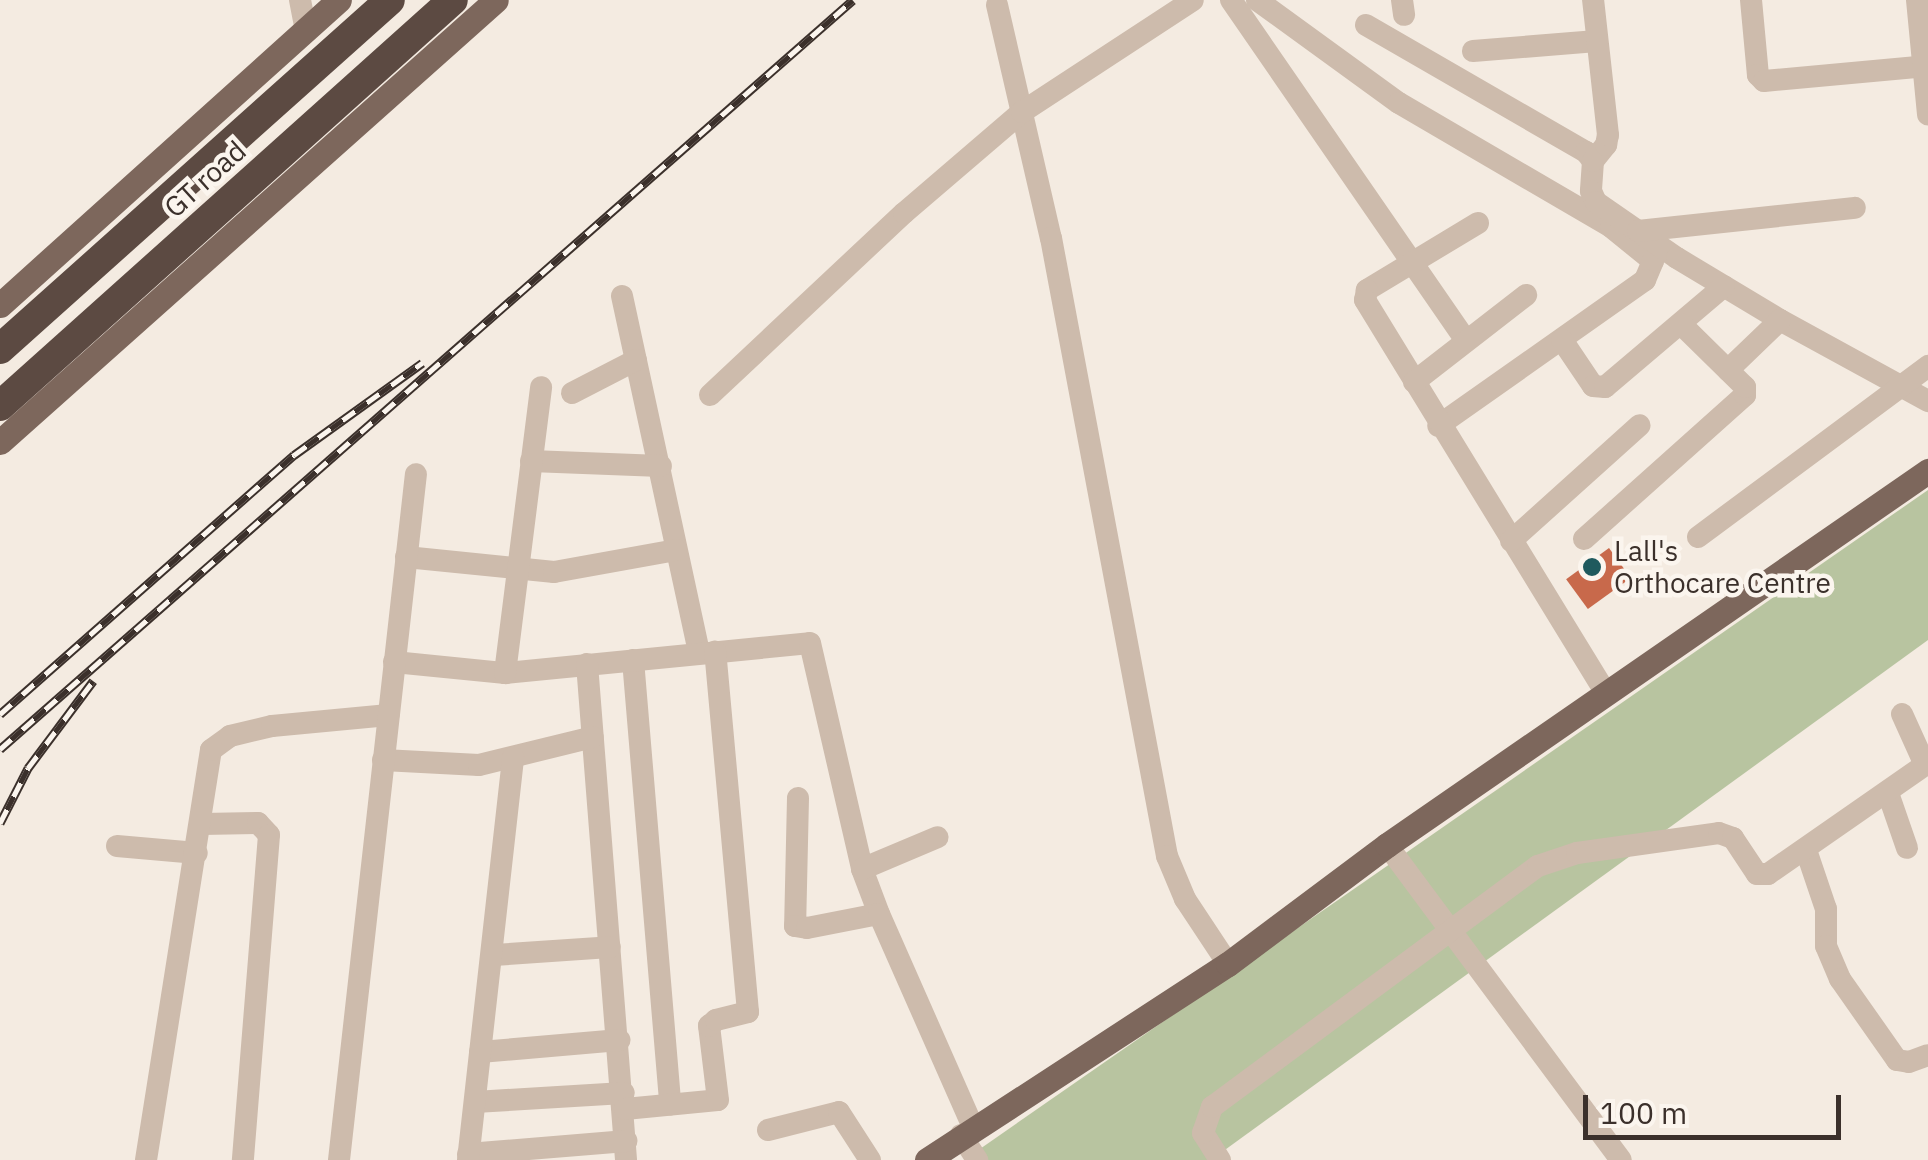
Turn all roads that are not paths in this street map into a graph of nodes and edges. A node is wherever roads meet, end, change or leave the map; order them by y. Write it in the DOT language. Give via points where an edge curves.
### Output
graph roads {
  1 [pos="300,0"];
  2 [pos="339,0"];
  3 [pos="390,0"];
  4 [pos="453,0"];
  5 [pos="496,0"];
  6 [pos="1193,0"];
  7 [pos="1231,0"];
  8 [pos="1257,0"];
  9 [pos="1593,0"];
  10 [pos="1751,0"];
  11 [pos="1916,0"];
  12 [pos="997,4"];
  13 [pos="1366,25"];
  14 [pos="306,30"];
  15 [pos="1597,41"];
  16 [pos="1473,52"];
  17 [pos="1926,66"];
  18 [pos="1022,112"];
  19 [pos="1928,114"];
  20 [pos="1593,161"];
  21 [pos="1854,208"];
  22 [pos="1478,222"];
  23 [pos="1638,231"];
  24 [pos="1413,265"];
  25 [pos="1724,286"];
  26 [pos="1526,294"];
  27 [pos="622,296"];
  28 [pos="0,306"];
  29 [pos="1780,320"];
  30 [pos="1681,324"];
  31 [pos="1562,340"];
  32 [pos="1466,342"];
  33 [pos="0,349"];
  34 [pos="636,360"];
  35 [pos="1928,366"];
  36 [pos="1728,370"];
  37 [pos="1414,382"];
  38 [pos="1900,386"];
  39 [pos="541,387"];
  40 [pos="572,393"];
  41 [pos="710,395"];
  42 [pos="1928,401"];
  43 [pos="0,406"];
  44 [pos="1640,425"];
  45 [pos="1438,426"];
  46 [pos="0,442"];
  47 [pos="532,461"];
  48 [pos="661,466"];
  49 [pos="1928,471"];
  50 [pos="416,474"];
  51 [pos="1698,537"];
  52 [pos="1584,539"];
  53 [pos="1511,542"];
  54 [pos="676,550"];
  55 [pos="406,557"];
  56 [pos="516,570"];
  57 [pos="707,652"];
  58 [pos="633,660"];
  59 [pos="394,662"];
  60 [pos="587,664"];
  61 [pos="505,673"];
  62 [pos="1606,694"];
  63 [pos="1902,714"];
  64 [pos="388,715"];
  65 [pos="593,737"];
  66 [pos="513,758"];
  67 [pos="384,760"];
  68 [pos="1927,764"];
  69 [pos="1888,793"];
  70 [pos="798,798"];
  71 [pos="202,824"];
  72 [pos="938,838"];
  73 [pos="1387,845"];
  74 [pos="118,846"];
  75 [pos="1908,848"];
  76 [pos="1806,850"];
  77 [pos="197,853"];
  78 [pos="862,869"];
  79 [pos="880,914"];
  80 [pos="1452,928"];
  81 [pos="610,947"];
  82 [pos="494,955"];
  83 [pos="1228,964"];
  84 [pos="619,1040"];
  85 [pos="480,1052"];
  86 [pos="1928,1056"];
  87 [pos="625,1101"];
  88 [pos="474,1102"];
  89 [pos="670,1104"];
  90 [pos="768,1130"];
  91 [pos="967,1131"];
  92 [pos="626,1151"];
  93 [pos="468,1157"];
  94 [pos="146,1160"];
  95 [pos="243,1160"];
  96 [pos="339,1160"];
  97 [pos="870,1160"];
  98 [pos="927,1160"];
  99 [pos="977,1160"];
  100 [pos="1220,1160"];
  101 [pos="1622,1160"];
  1 -- 14 [label="street"];
  2 -- 14 [label="main road"];
  3 -- 33 [label="highway, GT road"];
  4 -- 43 [label="highway, GT road"];
  5 -- 46 [label="main road"];
  6 -- 18 [label="street"];
  7 -- 24 [label="street"];
  8 -- 31 [label="street" via="1399,103 1649,255 1652,269 1645,280"];
  9 -- 15 [label="street"];
  10 -- 17 [label="street" via="1758,76 1764,81"];
  11 -- 17 [label="street"];
  12 -- 18 [label="street"];
  13 -- 20 [label="street" via="1578,146"];
  14 -- 28 [label="main road"];
  15 -- 16 [label="street"];
  15 -- 20 [label="street" via="1608,140"];
  17 -- 19 [label="street"];
  18 -- 41 [label="street" via="904,212"];
  18 -- 83 [label="street" via="1167,856 1185,899"];
  20 -- 23 [label="street" via="1594,198"];
  21 -- 23 [label="street"];
  22 -- 24 [label="street"];
  23 -- 25 [label="street"];
  24 -- 32 [label="street"];
  24 -- 37 [label="street" via="1364,297"];
  25 -- 29 [label="street"];
  25 -- 30 [label="street"];
  26 -- 32 [label="street"];
  27 -- 34 [label="street"];
  29 -- 36 [label="street"];
  29 -- 38 [label="street"];
  30 -- 31 [label="street" via="1600,388"];
  30 -- 36 [label="street"];
  31 -- 45 [label="street"];
  32 -- 37 [label="street"];
  34 -- 40 [label="street"];
  34 -- 48 [label="street"];
  35 -- 38 [label="street"];
  36 -- 52 [label="street" via="1745,387 1742,399"];
  37 -- 45 [label="street"];
  38 -- 42 [label="street"];
  38 -- 51 [label="street"];
  39 -- 47 [label="street"];
  44 -- 53 [label="street"];
  45 -- 53 [label="street"];
  47 -- 48 [label="street"];
  47 -- 56 [label="street"];
  48 -- 54 [label="street"];
  49 -- 62 [label="main road"];
  50 -- 55 [label="street"];
  53 -- 62 [label="street"];
  54 -- 56 [label="street" via="574,571"];
  54 -- 57 [label="street"];
  55 -- 56 [label="street"];
  55 -- 59 [label="street"];
  56 -- 61 [label="street"];
  57 -- 58 [label="street"];
  57 -- 78 [label="street" via="810,643"];
  57 -- 89 [label="street" via="748,1012 709,1026 718,1100"];
  58 -- 60 [label="street"];
  58 -- 89 [label="street"];
  59 -- 61 [label="street"];
  59 -- 64 [label="street"];
  60 -- 61 [label="street"];
  60 -- 65 [label="street"];
  62 -- 73 [label="main road"];
  63 -- 68 [label="street"];
  64 -- 67 [label="street"];
  64 -- 71 [label="street" via="309,720 218,742 205,770"];
  65 -- 66 [label="street"];
  65 -- 81 [label="street"];
  66 -- 67 [label="street" via="479,765"];
  66 -- 82 [label="street"];
  67 -- 96 [label="street"];
  68 -- 69 [label="street"];
  69 -- 75 [label="street"];
  69 -- 76 [label="street"];
  70 -- 79 [label="street" via="795,926"];
  71 -- 77 [label="street"];
  71 -- 95 [label="street" via="258,822 269,835"];
  72 -- 78 [label="street"];
  73 -- 80 [label="street"];
  73 -- 83 [label="main road"];
  74 -- 77 [label="street"];
  76 -- 80 [label="street" via="1762,875 1733,838 1719,832 1562,856"];
  76 -- 86 [label="street" via="1826,909 1826,946 1840,979 1897,1060"];
  77 -- 94 [label="street"];
  78 -- 79 [label="street"];
  79 -- 91 [label="street"];
  80 -- 100 [label="street" via="1212,1107 1203,1133"];
  80 -- 101 [label="street"];
  81 -- 82 [label="street"];
  81 -- 84 [label="street"];
  82 -- 85 [label="street"];
  83 -- 91 [label="main road"];
  84 -- 85 [label="street"];
  84 -- 87 [label="street"];
  85 -- 88 [label="street"];
  87 -- 88 [label="street"];
  87 -- 89 [label="street"];
  87 -- 92 [label="street"];
  88 -- 93 [label="street"];
  90 -- 97 [label="street" via="839,1112"];
  91 -- 98 [label="main road"];
  91 -- 99 [label="street"];
  92 -- 93 [label="street"];
}
